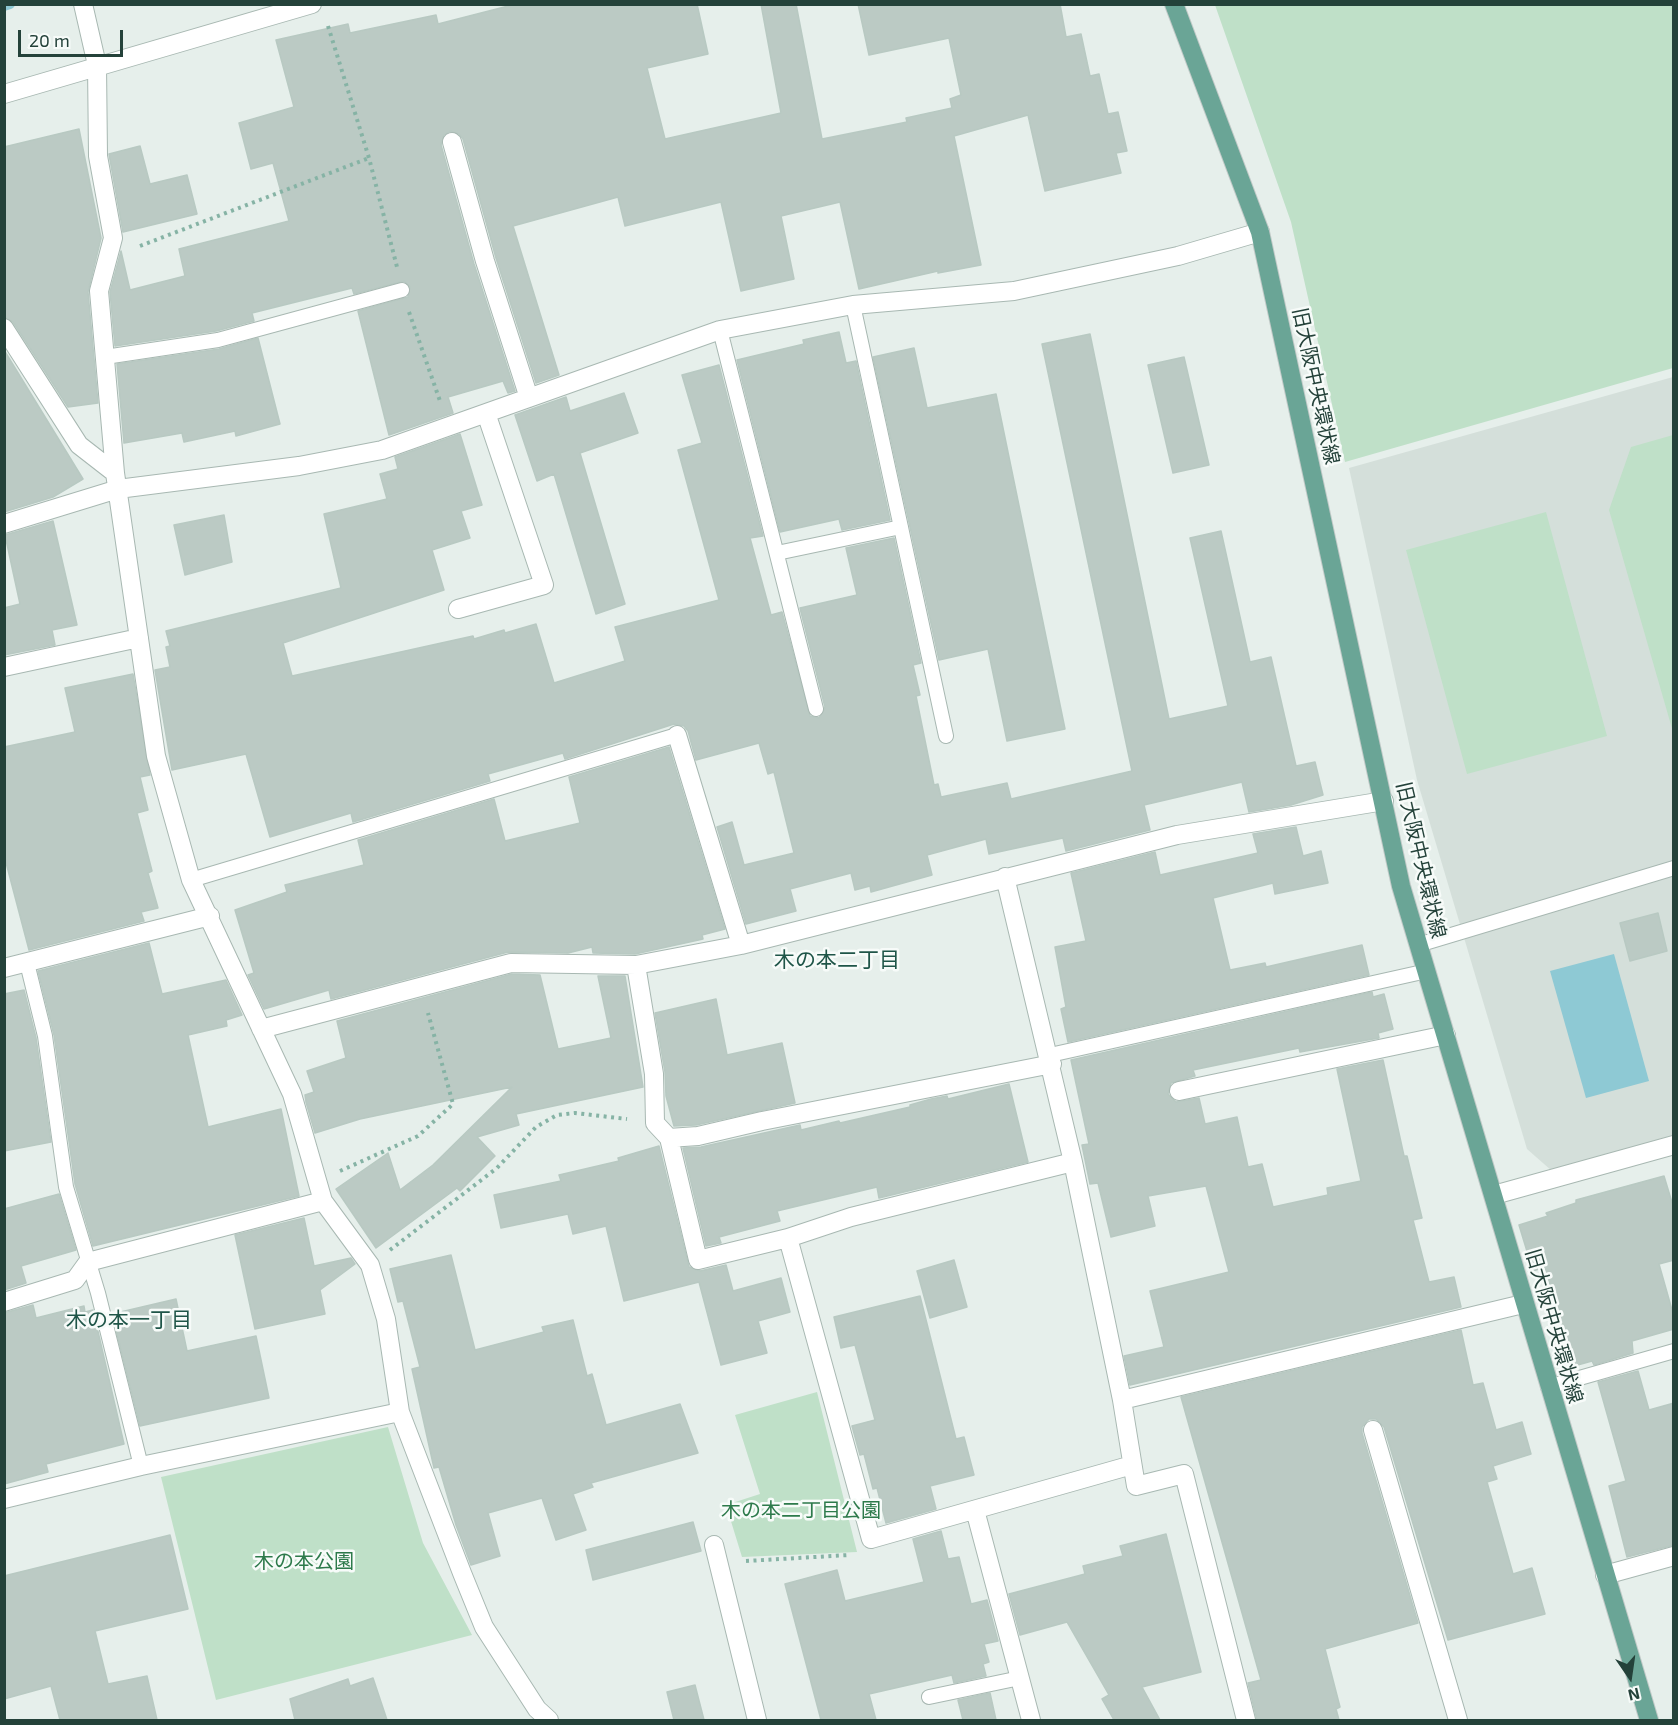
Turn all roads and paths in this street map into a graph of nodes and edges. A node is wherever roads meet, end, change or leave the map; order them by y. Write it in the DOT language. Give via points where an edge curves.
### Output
graph roads {
  1 [pos="83,4"];
  2 [pos="312,4"];
  3 [pos="1174,4"];
  4 [pos="327,16"];
  5 [pos="97,65"];
  6 [pos="4,94"];
  7 [pos="452,142"];
  8 [pos="369,158"];
  9 [pos="1260,232"];
  10 [pos="108,256"];
  11 [pos="402,290"];
  12 [pos="853,305"];
  13 [pos="4,328"];
  14 [pos="720,330"];
  15 [pos="105,357"];
  16 [pos="529,398"];
  17 [pos="486,413"];
  18 [pos="449,426"];
  19 [pos="116,481"];
  20 [pos="4,524"];
  21 [pos="901,527"];
  22 [pos="777,553"];
  23 [pos="458,609"];
  24 [pos="139,638"];
  25 [pos="4,667"];
  26 [pos="816,709"];
  27 [pos="677,735"];
  28 [pos="946,736"];
  29 [pos="1384,801"];
  30 [pos="1674,867"];
  31 [pos="1005,877"];
  32 [pos="191,880"];
  33 [pos="210,916"];
  34 [pos="741,945"];
  35 [pos="1418,945"];
  36 [pos="27,963"];
  37 [pos="636,965"];
  38 [pos="4,968"];
  39 [pos="1427,970"];
  40 [pos="421,987"];
  41 [pos="261,1029"];
  42 [pos="1446,1035"];
  43 [pos="1051,1059"];
  44 [pos="1179,1091"];
  45 [pos="655,1123"];
  46 [pos="669,1138"];
  47 [pos="1674,1145"];
  48 [pos="1073,1162"];
  49 [pos="317,1179"];
  50 [pos="1494,1195"];
  51 [pos="323,1201"];
  52 [pos="788,1238"];
  53 [pos="88,1262"];
  54 [pos="370,1265"];
  55 [pos="4,1302"];
  56 [pos="1523,1304"];
  57 [pos="1674,1351"];
  58 [pos="1548,1387"];
  59 [pos="1122,1400"];
  60 [pos="400,1412"];
  61 [pos="1373,1430"];
  62 [pos="1132,1465"];
  63 [pos="141,1467"];
  64 [pos="4,1499"];
  65 [pos="975,1510"];
  66 [pos="871,1539"];
  67 [pos="716,1554"];
  68 [pos="1674,1556"];
  69 [pos="1605,1575"];
  70 [pos="1020,1678"];
  71 [pos="929,1697"];
  72 [pos="549,1720"];
  73 [pos="757,1720"];
  74 [pos="1031,1720"];
  75 [pos="1246,1720"];
  76 [pos="1458,1720"];
  77 [pos="1648,1720"];
  1 -- 5 [label="street"];
  2 -- 5 [label="street"];
  3 -- 9 [label="main road, 旧大阪中央環状線"];
  4 -- 8 [label="path"];
  5 -- 6 [label="street"];
  5 -- 10 [label="street" via="98,156 113,238"];
  7 -- 16 [label="street"];
  8 -- 10 [label="path"];
  8 -- 11 [label="path"];
  9 -- 12 [label="street" via="1178,256 1014,291"];
  9 -- 29 [label="main road, 旧大阪中央環状線"];
  10 -- 15 [label="street" via="99,291"];
  11 -- 15 [label="lane" via="218,340"];
  11 -- 18 [label="path"];
  12 -- 14 [label="street"];
  12 -- 21 [label="lane"];
  13 -- 19 [label="street" via="79,445"];
  14 -- 16 [label="street"];
  14 -- 22 [label="lane"];
  15 -- 19 [label="street"];
  16 -- 17 [label="street"];
  17 -- 18 [label="street"];
  17 -- 23 [label="street" via="544,585"];
  18 -- 19 [label="street" via="382,450 299,466"];
  19 -- 20 [label="street"];
  19 -- 24 [label="street"];
  21 -- 22 [label="lane"];
  21 -- 28 [label="lane"];
  22 -- 26 [label="lane"];
  24 -- 25 [label="street"];
  24 -- 32 [label="street" via="156,756"];
  27 -- 32 [label="lane"];
  27 -- 34 [label="street"];
  29 -- 31 [label="street" via="1177,835"];
  29 -- 35 [label="main road, 旧大阪中央環状線"];
  30 -- 35 [label="lane"];
  31 -- 34 [label="street"];
  31 -- 43 [label="street"];
  32 -- 33 [label="street"];
  33 -- 36 [label="street"];
  33 -- 41 [label="street"];
  34 -- 37 [label="street"];
  35 -- 39 [label="main road, 旧大阪中央環状線"];
  36 -- 38 [label="street"];
  36 -- 53 [label="lane" via="45,1036 66,1187"];
  37 -- 40 [label="street" via="512,963"];
  37 -- 45 [label="street" via="654,1074"];
  39 -- 42 [label="main road, 旧大阪中央環状線"];
  39 -- 43 [label="lane"];
  40 -- 41 [label="street"];
  40 -- 49 [label="path" via="453,1104 418,1136"];
  41 -- 49 [label="street" via="292,1094"];
  42 -- 44 [label="street"];
  42 -- 50 [label="main road, 旧大阪中央環状線"];
  43 -- 46 [label="street" via="698,1136"];
  43 -- 48 [label="street"];
  45 -- 46 [label="street"];
  45 -- 54 [label="path" via="575,1113 557,1115 536,1127 497,1168"];
  46 -- 52 [label="street" via="698,1260"];
  47 -- 50 [label="street"];
  48 -- 52 [label="street" via="851,1217"];
  48 -- 59 [label="street"];
  49 -- 51 [label="street"];
  50 -- 56 [label="main road, 旧大阪中央環状線"];
  51 -- 53 [label="street"];
  51 -- 54 [label="street"];
  52 -- 66 [label="street"];
  53 -- 55 [label="street" via="75,1280"];
  53 -- 63 [label="lane"];
  54 -- 60 [label="street" via="386,1319"];
  56 -- 58 [label="main road, 旧大阪中央環状線"];
  56 -- 59 [label="street"];
  57 -- 58 [label="lane"];
  58 -- 69 [label="main road, 旧大阪中央環状線"];
  59 -- 62 [label="street"];
  60 -- 63 [label="street"];
  60 -- 72 [label="street" via="484,1627 537,1709"];
  61 -- 76 [label="street"];
  62 -- 65 [label="street"];
  62 -- 75 [label="street" via="1136,1486 1184,1474"];
  63 -- 64 [label="street"];
  65 -- 66 [label="street"];
  65 -- 70 [label="street"];
  66 -- 67 [label="path" via="862,1554"];
  67 -- 73 [label="street"];
  68 -- 69 [label="street"];
  69 -- 77 [label="main road, 旧大阪中央環状線"];
  70 -- 71 [label="lane"];
  70 -- 74 [label="street"];
}
